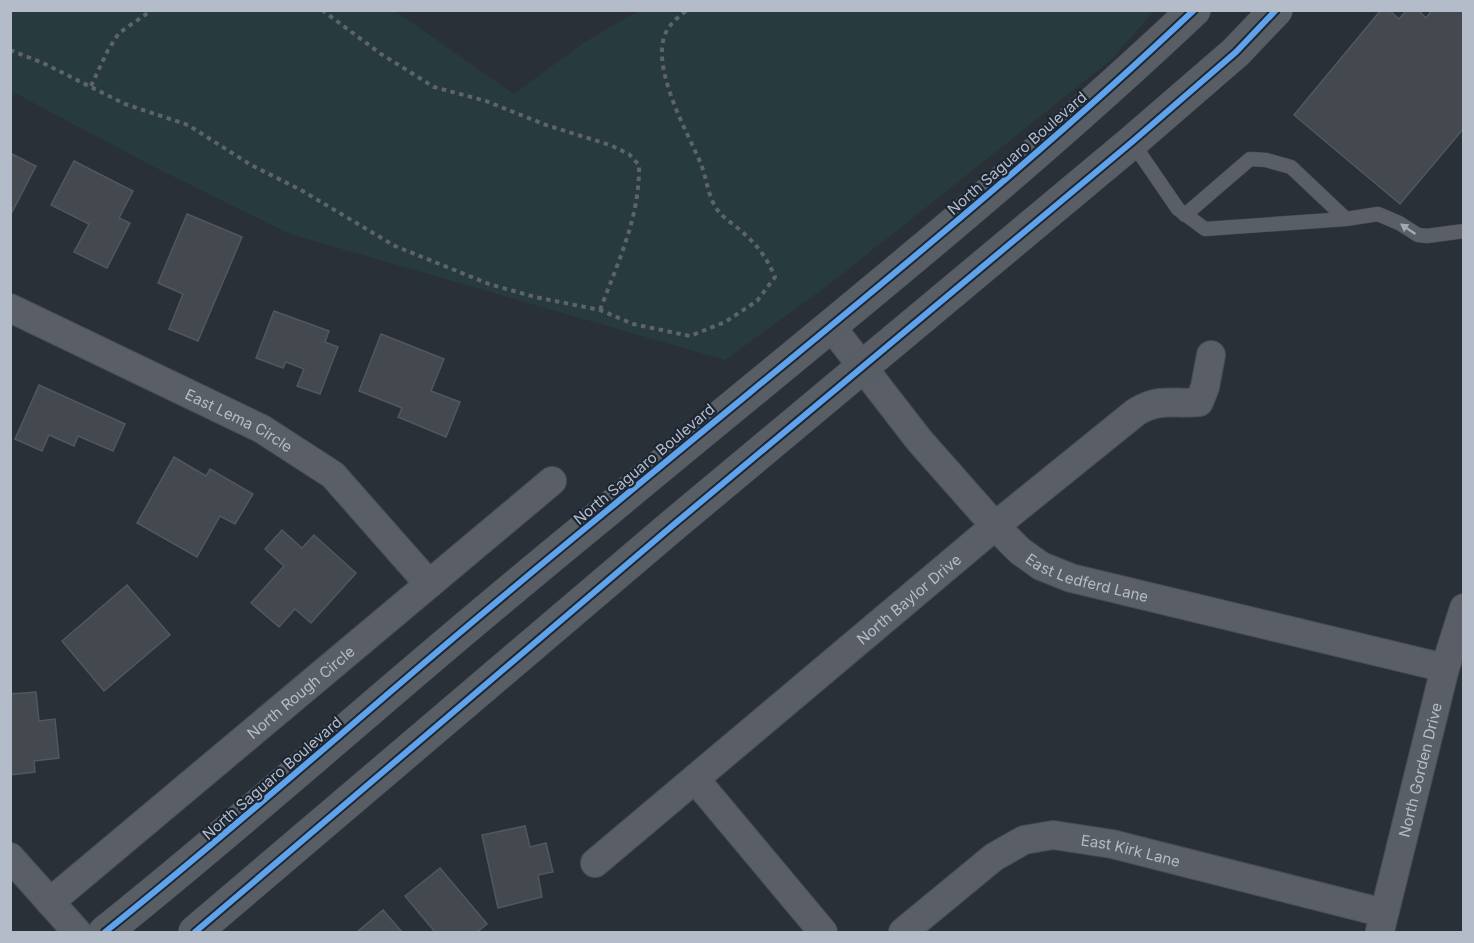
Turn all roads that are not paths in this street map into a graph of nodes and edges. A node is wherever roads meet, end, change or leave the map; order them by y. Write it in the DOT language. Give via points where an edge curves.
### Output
graph roads {
  1 [pos="1194,10"];
  2 [pos="1276,10"];
  3 [pos="1132,142"];
  4 [pos="1185,215"];
  5 [pos="1347,219"];
  6 [pos="1464,231"];
  7 [pos="10,308"];
  8 [pos="830,325"];
  9 [pos="1211,355"];
  10 [pos="861,368"];
  11 [pos="552,481"];
  12 [pos="995,526"];
  13 [pos="429,584"];
  14 [pos="1464,608"];
  15 [pos="1446,668"];
  16 [pos="695,779"];
  17 [pos="10,857"];
  18 [pos="595,863"];
  19 [pos="50,902"];
  20 [pos="1382,923"];
  21 [pos="77,933"];
  22 [pos="105,933"];
  23 [pos="195,933"];
  24 [pos="823,933"];
  25 [pos="903,933"];
  1 -- 8 [label="main road, North Saguaro Boulevard" via="1024,164"];
  2 -- 3 [label="main road" via="1236,52"];
  3 -- 4 [label="lane"];
  3 -- 10 [label="main road"];
  4 -- 5 [label="lane" via="1204,229"];
  4 -- 5 [label="lane" via="1250,159 1291,167"];
  6 -- 5 [label="lane, one-way" via="1427,236 1378,214"];
  7 -- 13 [label="street, East Lema Circle" via="262,429 333,475"];
  8 -- 10 [label="street, East Ledferd Lane"];
  8 -- 22 [label="main road, North Saguaro Boulevard"];
  9 -- 12 [label="street, North Baylor Drive" via="1199,402 1149,404"];
  10 -- 12 [label="street, East Ledferd Lane"];
  10 -- 23 [label="main road"];
  11 -- 13 [label="street, North Rough Circle"];
  12 -- 15 [label="street, East Ledferd Lane" via="1041,566 1071,578"];
  12 -- 16 [label="street, North Baylor Drive"];
  13 -- 19 [label="street, North Rough Circle"];
  14 -- 15 [label="street, North Gorden Drive"];
  15 -- 20 [label="street, North Gorden Drive"];
  16 -- 18 [label="street, North Baylor Drive"];
  16 -- 24 [label="street"];
  17 -- 19 [label="street"];
  19 -- 21 [label="street"];
  20 -- 25 [label="street, East Kirk Lane" via="1112,844 1053,835 1024,840 994,857"];
}
